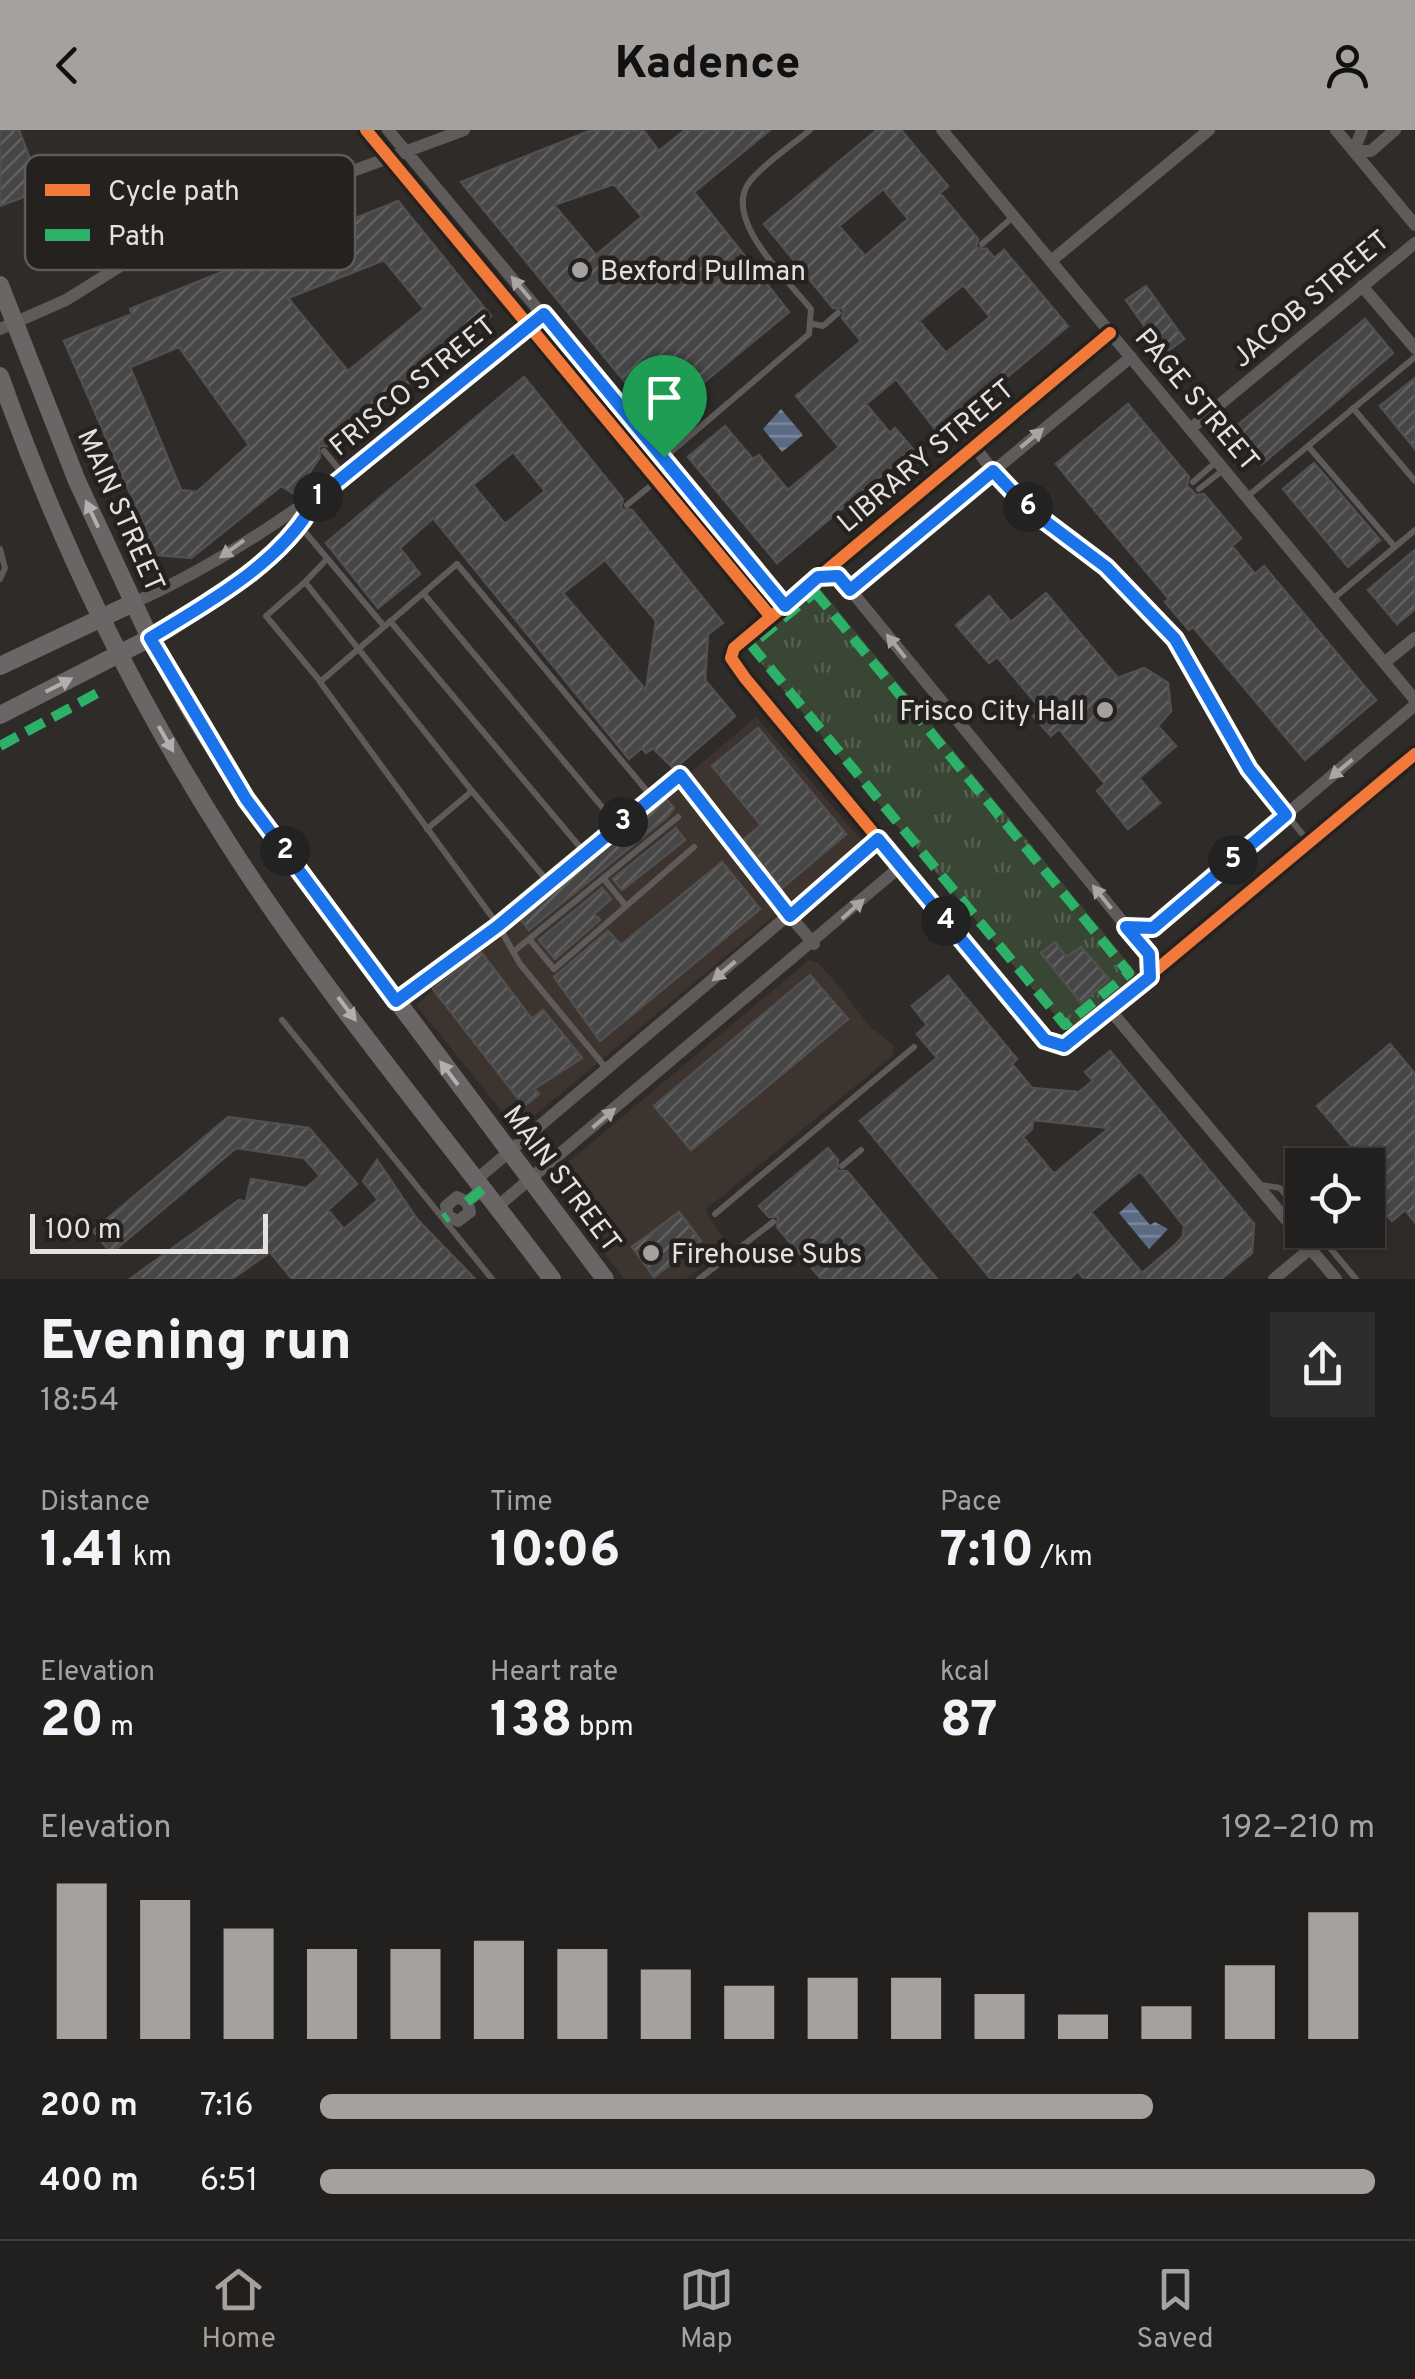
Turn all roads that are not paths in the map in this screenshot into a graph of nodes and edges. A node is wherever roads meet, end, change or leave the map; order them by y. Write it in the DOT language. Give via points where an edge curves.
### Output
graph roads {
  1 [pos="366,130"];
  2 [pos="388,130"];
  3 [pos="464,130"];
  4 [pos="810,130"];
  5 [pos="942,130"];
  6 [pos="1209,130"];
  7 [pos="1336,130"];
  8 [pos="1362,130"];
  9 [pos="1396,130"];
  10 [pos="407,152"];
  11 [pos="1354,152"];
  12 [pos="392,158"];
  13 [pos="355,171"];
  14 [pos="1014,216"];
  15 [pos="1415,225"];
  16 [pos="1415,243"];
  17 [pos="982,244"];
  18 [pos="1051,262"];
  19 [pos="114,270"];
  20 [pos="0,285"];
  21 [pos="1362,286"];
  22 [pos="838,313"];
  23 [pos="544,314"];
  24 [pos="813,324"];
  25 [pos="530,325"];
  26 [pos="7,326"];
  27 [pos="1110,332"];
  28 [pos="1415,348"];
  29 [pos="1415,356"];
  30 [pos="1131,357"];
  31 [pos="0,376"];
  32 [pos="1353,408"];
  33 [pos="1190,429"];
  34 [pos="974,446"];
  35 [pos="1308,446"];
  36 [pos="324,451"];
  37 [pos="668,463"];
  38 [pos="1220,466"];
  39 [pos="993,471"];
  40 [pos="655,474"];
  41 [pos="344,476"];
  42 [pos="1415,481"];
  43 [pos="1193,482"];
  44 [pos="1200,489"];
  45 [pos="1247,497"];
  46 [pos="316,499"];
  47 [pos="627,504"];
  48 [pos="288,514"];
  49 [pos="301,528"];
  50 [pos="1415,530"];
  51 [pos="1395,547"];
  52 [pos="0,549"];
  53 [pos="327,559"];
  54 [pos="818,577"];
  55 [pos="0,579"];
  56 [pos="305,582"];
  57 [pos="850,590"];
  58 [pos="423,593"];
  59 [pos="1332,600"];
  60 [pos="132,603"];
  61 [pos="785,606"];
  62 [pos="771,617"];
  63 [pos="98,618"];
  64 [pos="387,624"];
  65 [pos="150,638"];
  66 [pos="1415,638"];
  67 [pos="356,650"];
  68 [pos="118,654"];
  69 [pos="1384,663"];
  70 [pos="0,666"];
  71 [pos="320,682"];
  72 [pos="1415,703"];
  73 [pos="0,715"];
  74 [pos="1415,754"];
  75 [pos="472,791"];
  76 [pos="652,797"];
  77 [pos="1286,815"];
  78 [pos="678,817"];
  79 [pos="618,826"];
  80 [pos="427,829"];
  81 [pos="878,839"];
  82 [pos="1310,843"];
  83 [pos="694,846"];
  84 [pos="585,853"];
  85 [pos="901,866"];
  86 [pos="604,879"];
  87 [pos="549,883"];
  88 [pos="626,906"];
  89 [pos="790,916"];
  90 [pos="498,926"];
  91 [pos="1126,927"];
  92 [pos="530,940"];
  93 [pos="814,944"];
  94 [pos="514,952"];
  95 [pos="1150,977"];
  96 [pos="396,1001"];
  97 [pos="1111,1011"];
  98 [pos="282,1020"];
  99 [pos="914,1048"];
  100 [pos="606,1069"];
  101 [pos="861,1150"];
  102 [pos="507,1151"];
  103 [pos="842,1166"];
  104 [pos="529,1180"];
  105 [pos="480,1184"];
  106 [pos="1257,1184"];
  107 [pos="1285,1194"];
  108 [pos="498,1206"];
  109 [pos="715,1214"];
  110 [pos="1285,1217"];
  111 [pos="446,1218"];
  112 [pos="773,1222"];
  113 [pos="1311,1248"];
  114 [pos="1330,1248"];
  115 [pos="492,1279"];
  116 [pos="552,1279"];
  117 [pos="605,1279"];
  118 [pos="699,1279"];
  119 [pos="1274,1279"];
  120 [pos="1336,1279"];
  121 [pos="1356,1279"];
  1 -- 12 [label="street"];
  2 -- 10 [label="street"];
  3 -- 10 [label="street"];
  4 -- 24 [label="lane" via="750,180 740,199 744,224 812,309"];
  5 -- 14 [label="street, PAGE STREET"];
  6 -- 18 [label="street"];
  7 -- 11 [label="street"];
  8 -- 11 [label="street"];
  9 -- 11 [label="street" via="1370,151"];
  10 -- 12 [label="street"];
  23 -- 10 [label="street, one-way"];
  11 -- 15 [label="street"];
  12 -- 13 [label="street"];
  12 -- 25 [label="street"];
  14 -- 17 [label="lane"];
  14 -- 18 [label="street, PAGE STREET"];
  16 -- 21 [label="street, JACOB STREET"];
  18 -- 27 [label="street, PAGE STREET"];
  19 -- 26 [label="street"];
  20 -- 26 [label="main road, MAIN STREET"];
  21 -- 28 [label="street"];
  21 -- 33 [label="street, JACOB STREET"];
  22 -- 24 [label="lane" via="822,326"];
  23 -- 25 [label="street, FRISCO STREET"];
  23 -- 37 [label="street"];
  24 -- 37 [label="lane"];
  25 -- 40 [label="street"];
  25 -- 41 [label="street, FRISCO STREET"];
  60 -- 26 [label="main road, MAIN STREET, one-way"];
  27 -- 30 [label="street, PAGE STREET"];
  27 -- 34 [label="street, LIBRARY STREET"];
  29 -- 32 [label="lane"];
  30 -- 33 [label="street, PAGE STREET"];
  39 -- 30 [label="street, LIBRARY STREET, one-way"];
  31 -- 63 [label="main road" via="43,496"];
  32 -- 35 [label="lane"];
  32 -- 42 [label="lane"];
  33 -- 38 [label="street, PAGE STREET"];
  34 -- 39 [label="street, LIBRARY STREET"];
  34 -- 54 [label="street, LIBRARY STREET"];
  35 -- 45 [label="lane"];
  35 -- 51 [label="lane"];
  36 -- 41 [label="lane"];
  37 -- 40 [label="lane"];
  37 -- 40 [label="lane"];
  37 -- 61 [label="street"];
  38 -- 43 [label="lane"];
  38 -- 44 [label="lane"];
  38 -- 45 [label="street, PAGE STREET"];
  39 -- 57 [label="street, LIBRARY STREET"];
  39 -- 77 [label="lane" via="1029,509 1106,567 1175,639 1228,736"];
  40 -- 47 [label="lane"];
  40 -- 62 [label="street"];
  41 -- 46 [label="street, FRISCO STREET"];
  45 -- 59 [label="street, PAGE STREET"];
  46 -- 48 [label="street, FRISCO STREET"];
  46 -- 49 [label="street, FRISCO STREET"];
  48 -- 49 [label="lane"];
  48 -- 60 [label="street, FRISCO STREET, one-way" via="202,571"];
  49 -- 53 [label="lane"];
  49 -- 65 [label="street, FRISCO STREET" via="212,601"];
  50 -- 51 [label="lane"];
  51 -- 59 [label="lane"];
  52 -- 55 [label="lane"];
  53 -- 56 [label="lane"];
  53 -- 64 [label="lane"];
  54 -- 57 [label="street" via="838,576"];
  54 -- 61 [label="street, LIBRARY STREET"];
  56 -- 67 [label="lane"];
  56 -- 71 [label="lane" via="266,616"];
  91 -- 57 [label="street, one-way"];
  58 -- 64 [label="lane"];
  58 -- 76 [label="lane" via="457,564"];
  58 -- 79 [label="lane"];
  59 -- 69 [label="street, PAGE STREET"];
  60 -- 63 [label="main road, FRISCO STREET"];
  60 -- 65 [label="main road, MAIN STREET"];
  61 -- 62 [label="street, LIBRARY STREET"];
  62 -- 81 [label="street, LIBRARY STREET" via="731,658"];
  63 -- 68 [label="main road"];
  63 -- 70 [label="main road, FRISCO STREET"];
  64 -- 67 [label="lane"];
  64 -- 84 [label="lane"];
  65 -- 68 [label="main road, FRISCO STREET"];
  65 -- 96 [label="main road, MAIN STREET" via="246,799"];
  66 -- 69 [label="street"];
  67 -- 71 [label="lane"];
  67 -- 75 [label="lane"];
  73 -- 68 [label="main road, FRISCO STREET, one-way"];
  68 -- 105 [label="main road, one-way" via="269,904"];
  69 -- 72 [label="street, PAGE STREET"];
  71 -- 80 [label="lane"];
  72 -- 77 [label="street, one-way"];
  74 -- 82 [label="street"];
  75 -- 80 [label="lane"];
  75 -- 87 [label="lane"];
  76 -- 79 [label="lane"];
  76 -- 89 [label="lane" via="680,775"];
  77 -- 82 [label="lane"];
  77 -- 91 [label="street" via="1153,928"];
  78 -- 86 [label="lane"];
  79 -- 84 [label="lane"];
  80 -- 90 [label="lane"];
  81 -- 85 [label="street"];
  81 -- 89 [label="street"];
  82 -- 95 [label="street"];
  83 -- 88 [label="lane"];
  84 -- 87 [label="lane"];
  93 -- 85 [label="street, one-way"];
  85 -- 97 [label="street" via="1045,1040 1064,1046"];
  86 -- 88 [label="lane"];
  86 -- 92 [label="lane"];
  87 -- 90 [label="lane"];
  88 -- 92 [label="lane" via="554,968"];
  89 -- 93 [label="street"];
  89 -- 100 [label="street, one-way"];
  90 -- 94 [label="lane"];
  90 -- 96 [label="lane"];
  91 -- 95 [label="street" via="1149,954"];
  92 -- 94 [label="lane"];
  104 -- 93 [label="street, one-way"];
  94 -- 100 [label="lane"];
  95 -- 97 [label="street"];
  102 -- 96 [label="main road, MAIN STREET, one-way"];
  97 -- 106 [label="street"];
  98 -- 111 [label="lane"];
  99 -- 109 [label="lane"];
  100 -- 102 [label="street"];
  101 -- 103 [label="lane"];
  102 -- 104 [label="main road, MAIN STREET"];
  102 -- 105 [label="street"];
  104 -- 108 [label="street"];
  104 -- 117 [label="main road, MAIN STREET"];
  105 -- 108 [label="main road"];
  105 -- 111 [label="street" via="467,1202 457,1197 446,1206"];
  106 -- 107 [label="lane"];
  106 -- 110 [label="street"];
  108 -- 116 [label="main road"];
  111 -- 115 [label="lane"];
  112 -- 118 [label="lane"];
  113 -- 119 [label="street"];
  113 -- 120 [label="street"];
  114 -- 121 [label="lane"];
}
